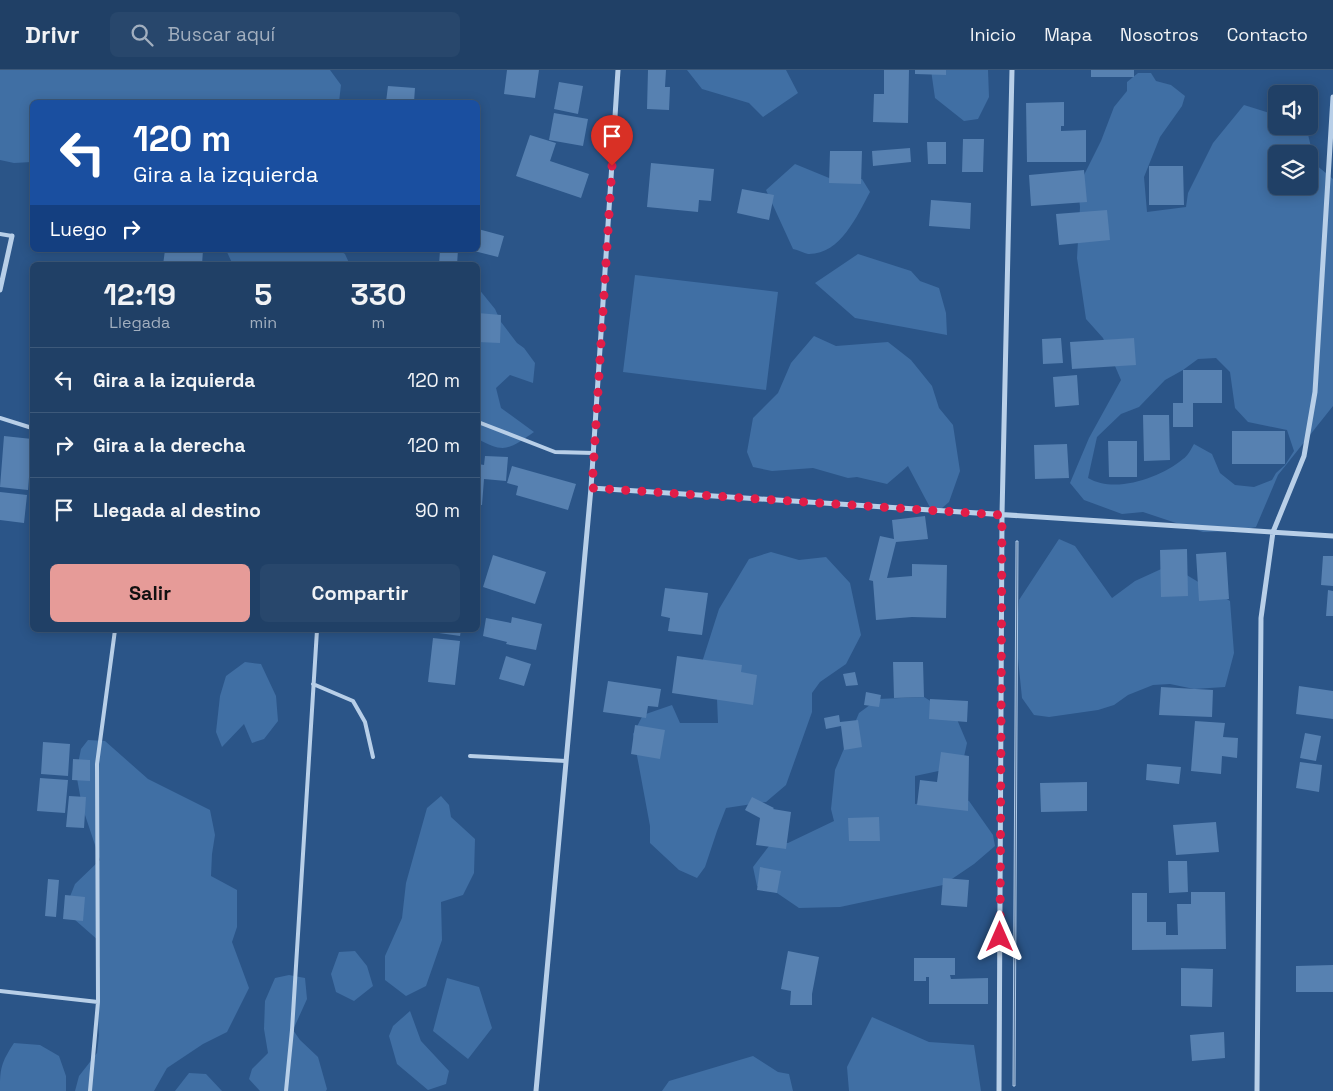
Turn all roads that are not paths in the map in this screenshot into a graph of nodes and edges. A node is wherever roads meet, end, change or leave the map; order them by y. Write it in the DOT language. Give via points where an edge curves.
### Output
graph roads {
  1 [pos="618,70"];
  2 [pos="1012,70"];
  3 [pos="1333,97"];
  4 [pos="0,234"];
  5 [pos="12,236"];
  6 [pos="0,290"];
  7 [pos="0,418"];
  8 [pos="480,423"];
  9 [pos="30,427"];
  10 [pos="594,453"];
  11 [pos="592,488"];
  12 [pos="1002,515"];
  13 [pos="1273,532"];
  14 [pos="1333,536"];
  15 [pos="115,632"];
  16 [pos="317,632"];
  17 [pos="313,684"];
  18 [pos="470,756"];
  19 [pos="373,757"];
  20 [pos="566,760"];
  21 [pos="0,991"];
  22 [pos="98,1002"];
  23 [pos="90,1091"];
  24 [pos="286,1091"];
  25 [pos="536,1091"];
  26 [pos="999,1091"];
  27 [pos="1257,1091"];
  1 -- 10 [label="street"];
  2 -- 12 [label="street"];
  3 -- 13 [label="street" via="1315,392 1304,456"];
  4 -- 5 [label="lane"];
  5 -- 6 [label="street"];
  7 -- 9 [label="lane"];
  8 -- 10 [label="lane" via="556,452"];
  10 -- 11 [label="street"];
  11 -- 12 [label="street"];
  11 -- 20 [label="street"];
  12 -- 13 [label="street"];
  12 -- 26 [label="street"];
  13 -- 14 [label="street"];
  13 -- 27 [label="street" via="1261,618"];
  15 -- 22 [label="lane" via="97,764"];
  16 -- 17 [label="lane"];
  17 -- 19 [label="lane" via="353,701 365,722"];
  17 -- 24 [label="lane"];
  18 -- 20 [label="lane"];
  20 -- 25 [label="street"];
  21 -- 22 [label="lane"];
  22 -- 23 [label="lane"];
}
